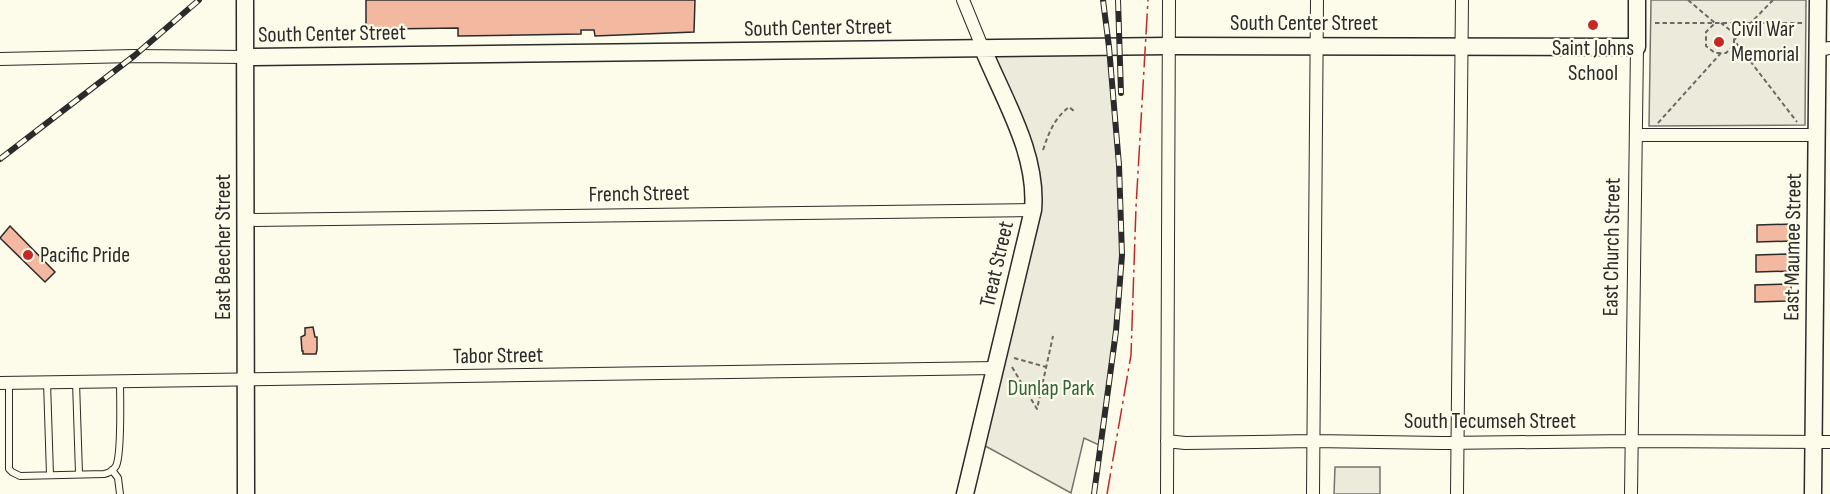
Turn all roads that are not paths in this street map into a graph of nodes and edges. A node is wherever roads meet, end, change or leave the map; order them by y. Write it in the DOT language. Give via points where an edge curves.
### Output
graph roads {
  1 [pos="245,0"];
  2 [pos="963,0"];
  3 [pos="1169,0"];
  4 [pos="1317,0"];
  5 [pos="1462,0"];
  6 [pos="1637,0"];
  7 [pos="1818,0"];
  8 [pos="1168,46"];
  9 [pos="1316,46"];
  10 [pos="1462,46"];
  11 [pos="1637,47"];
  12 [pos="983,49"];
  13 [pos="1824,49"];
  14 [pos="246,57"];
  15 [pos="0,58"];
  16 [pos="1636,135"];
  17 [pos="1817,135"];
  18 [pos="1033,210"];
  19 [pos="246,220"];
  20 [pos="1004,368"];
  21 [pos="120,381"];
  22 [pos="246,381"];
  23 [pos="47,382"];
  24 [pos="76,382"];
  25 [pos="4,383"];
  26 [pos="1167,441"];
  27 [pos="1314,441"];
  28 [pos="1631,441"];
  29 [pos="1822,442"];
  30 [pos="1458,443"];
  31 [pos="112,470"];
  32 [pos="79,474"];
  33 [pos="50,475"];
  34 [pos="120,494"];
  35 [pos="246,494"];
  36 [pos="965,494"];
  37 [pos="1167,494"];
  38 [pos="1313,494"];
  39 [pos="1457,494"];
  40 [pos="1631,494"];
  41 [pos="1813,494"];
  1 -- 14 [label="street, East Beecher Street"];
  2 -- 12 [label="street"];
  3 -- 8 [label="street"];
  4 -- 9 [label="street"];
  5 -- 10 [label="street"];
  6 -- 11 [label="street, East Church Street"];
  7 -- 13 [label="street, East Maumee Street"];
  8 -- 9 [label="street, South Center Street"];
  8 -- 12 [label="street, South Center Street"];
  8 -- 26 [label="street"];
  9 -- 10 [label="street, South Center Street"];
  9 -- 27 [label="street"];
  10 -- 11 [label="street, South Center Street"];
  10 -- 30 [label="street"];
  11 -- 16 [label="street, East Church Street"];
  12 -- 14 [label="street, South Center Street"];
  12 -- 18 [label="street, Treat Street" via="1023,143 1032,177"];
  13 -- 17 [label="street, East Maumee Street"];
  14 -- 15 [label="street, South Center Street"];
  14 -- 19 [label="street, East Beecher Street"];
  16 -- 17 [label="street"];
  16 -- 28 [label="street, East Church Street"];
  17 -- 29 [label="street, East Maumee Street"];
  18 -- 19 [label="street, French Street"];
  18 -- 20 [label="street, Treat Street"];
  19 -- 22 [label="street, East Beecher Street"];
  20 -- 22 [label="street, Tabor Street"];
  20 -- 36 [label="street, Treat Street"];
  21 -- 22 [label="street, Tabor Street"];
  21 -- 24 [label="street, Tabor Street"];
  21 -- 31 [label="lane" via="119,449"];
  22 -- 35 [label="street, East Beecher Street"];
  23 -- 24 [label="street, Tabor Street"];
  23 -- 25 [label="street, Tabor Street"];
  23 -- 33 [label="lane"];
  24 -- 32 [label="lane"];
  25 -- 33 [label="lane" via="9,469 20,476"];
  26 -- 27 [label="street, South Tecumseh Street"];
  26 -- 37 [label="street"];
  27 -- 30 [label="street, South Tecumseh Street"];
  27 -- 38 [label="street"];
  28 -- 29 [label="street, South Tecumseh Street"];
  28 -- 30 [label="street, South Tecumseh Street"];
  28 -- 40 [label="street, East Church Street"];
  29 -- 41 [label="street, East Maumee Street"];
  30 -- 39 [label="street"];
  31 -- 32 [label="lane" via="104,474"];
  31 -- 34 [label="lane" via="118,478"];
  32 -- 33 [label="lane"];
}
